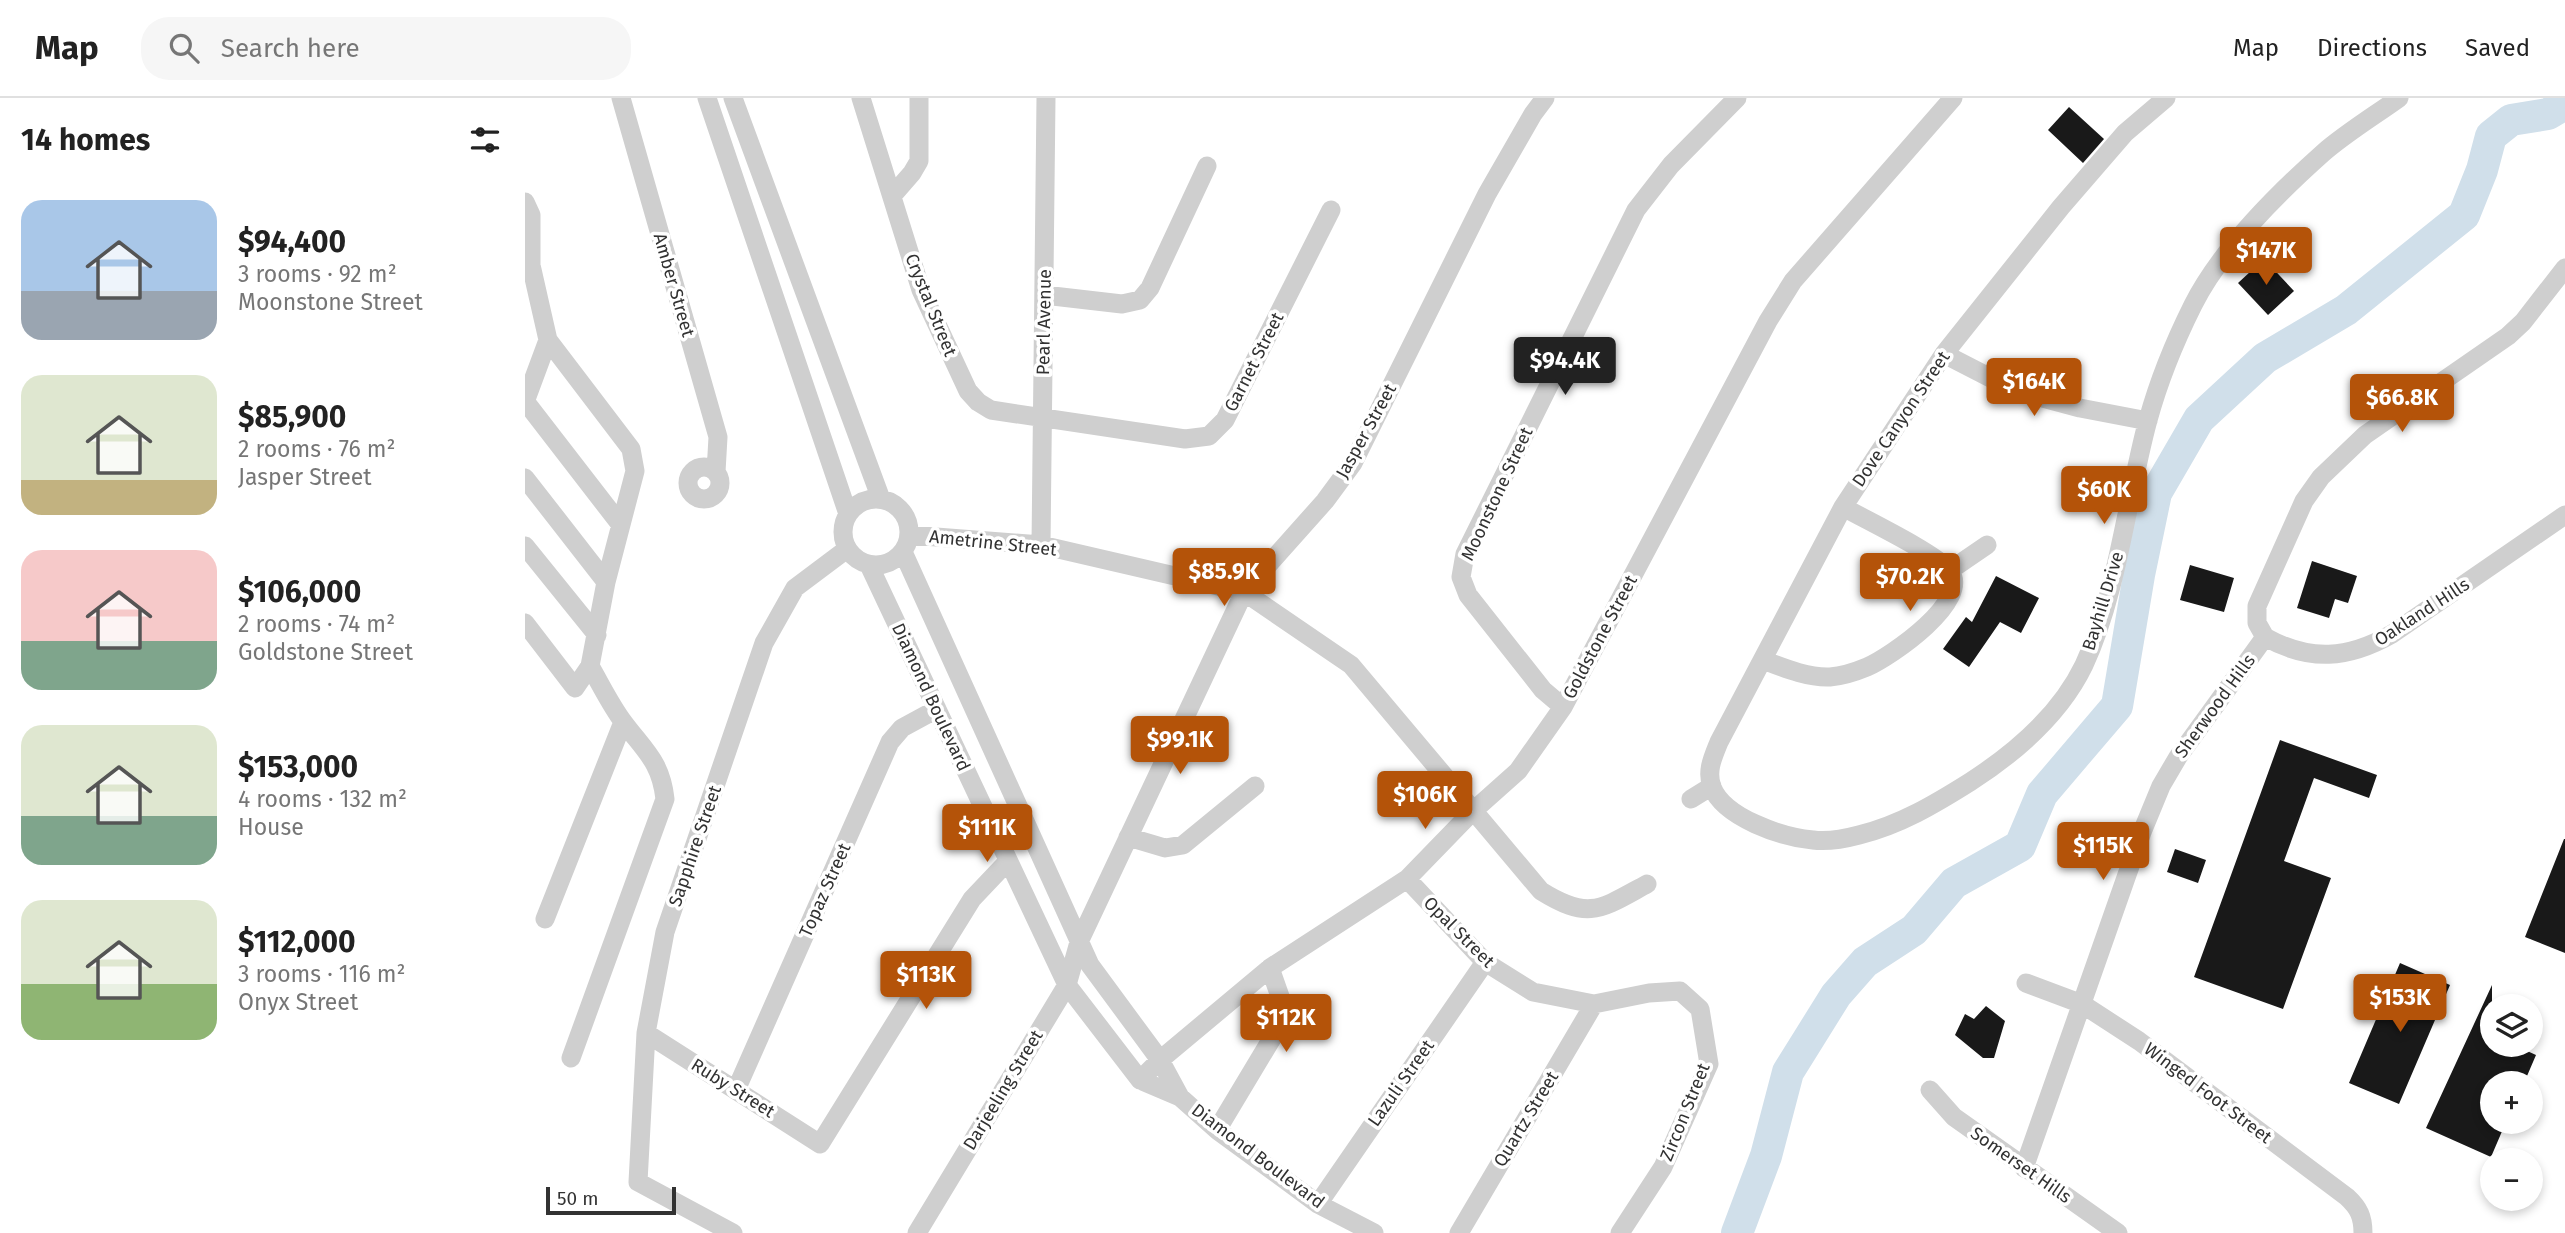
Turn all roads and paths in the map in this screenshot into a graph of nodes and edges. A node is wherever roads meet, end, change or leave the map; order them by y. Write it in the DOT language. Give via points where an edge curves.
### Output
graph roads {
  1 [pos="621,98"];
  2 [pos="707,98"];
  3 [pos="733,98"];
  4 [pos="861,98"];
  5 [pos="919,98"];
  6 [pos="1047,98"];
  7 [pos="1545,98"];
  8 [pos="1737,98"];
  9 [pos="1953,98"];
  10 [pos="2166,98"];
  11 [pos="2399,98"];
  12 [pos="1207,166"];
  13 [pos="892,196"];
  14 [pos="525,202"];
  15 [pos="1331,209"];
  16 [pos="2565,268"];
  17 [pos="1044,295"];
  18 [pos="548,340"];
  19 [pos="1944,354"];
  20 [pos="525,402"];
  21 [pos="1043,419"];
  22 [pos="2148,421"];
  23 [pos="716,472"];
  24 [pos="525,478"];
  25 [pos="881,499"];
  26 [pos="1843,507"];
  27 [pos="848,514"];
  28 [pos="2565,515"];
  29 [pos="620,524"];
  30 [pos="906,544"];
  31 [pos="1041,545"];
  32 [pos="1987,545"];
  33 [pos="525,546"];
  34 [pos="847,549"];
  35 [pos="869,565"];
  36 [pos="1949,571"];
  37 [pos="606,582"];
  38 [pos="1244,592"];
  39 [pos="525,623"];
  40 [pos="597,635"];
  41 [pos="2265,637"];
  42 [pos="1763,660"];
  43 [pos="590,666"];
  44 [pos="1563,706"];
  45 [pos="937,709"];
  46 [pos="622,722"];
  47 [pos="1255,786"];
  48 [pos="1712,786"];
  49 [pos="1691,799"];
  50 [pos="1472,811"];
  51 [pos="1128,837"];
  52 [pos="1008,861"];
  53 [pos="1407,879"];
  54 [pos="1647,884"];
  55 [pos="545,919"];
  56 [pos="1079,942"];
  57 [pos="1485,962"];
  58 [pos="1270,968"];
  59 [pos="2026,983"];
  60 [pos="1067,985"];
  61 [pos="1594,1004"];
  62 [pos="2082,1004"];
  63 [pos="646,1033"];
  64 [pos="571,1058"];
  65 [pos="1160,1060"];
  66 [pos="1139,1080"];
  67 [pos="736,1090"];
  68 [pos="1930,1090"];
  69 [pos="1180,1097"];
  70 [pos="1217,1130"];
  71 [pos="2024,1168"];
  72 [pos="1318,1204"];
  73 [pos="733,1233"];
  74 [pos="917,1233"];
  75 [pos="1374,1233"];
  76 [pos="1459,1233"];
  77 [pos="1620,1233"];
  78 [pos="2118,1233"];
  79 [pos="2364,1233"];
  1 -- 23 [label="street, Amber Street" via="718,437"];
  2 -- 27 [label="street"];
  3 -- 25 [label="street"];
  4 -- 13 [label="street, Crystal Street"];
  5 -- 13 [label="street" via="919,161"];
  6 -- 17 [label="street, Pearl Avenue"];
  7 -- 38 [label="street, Jasper Street" via="1487,194 1353,463"];
  8 -- 44 [label="street, Moonstone Street" via="1671,165 1636,210 1465,554 1461,577 1468,595 1543,690"];
  9 -- 44 [label="street, Goldstone Street" via="1793,281"];
  10 -- 19 [label="street, Dove Canyon Street" via="2125,133 2061,206"];
  11 -- 22 [label="street, Bayhill Drive" via="2324,152 2223,258 2194,303"];
  12 -- 17 [label="street" via="1150,288 1140,300 1122,304"];
  13 -- 21 [label="street, Crystal Street" via="921,290 968,391 991,410"];
  14 -- 18 [label="street" via="531,215 531,265"];
  15 -- 21 [label="street, Garnet Street" via="1225,420 1209,436 1185,439"];
  16 -- 41 [label="street, Sherwood Hills" via="2508,336 2365,435 2321,477 2304,501 2257,606 2257,623"];
  17 -- 21 [label="street, Pearl Avenue"];
  18 -- 20 [label="street"];
  18 -- 29 [label="street" via="631,449 635,471"];
  19 -- 22 [label="street" via="2016,391"];
  19 -- 26 [label="street, Dove Canyon Street"];
  20 -- 29 [label="street"];
  21 -- 31 [label="street, Pearl Avenue"];
  22 -- 48 [label="street, Bayhill Drive" via="2109,588 2084,665 2064,697 2014,750 1920,812 1873,832 1840,839 1790,836 1741,817 1721,804"];
  24 -- 37 [label="street"];
  25 -- 27 [label="street" via="862,503"];
  25 -- 30 [label="street" via="905,516"];
  26 -- 36 [label="street"];
  26 -- 42 [label="street, Dove Canyon Street"];
  27 -- 34 [label="street" via="843,531"];
  28 -- 41 [label="street, Oakland Hills" via="2370,646 2346,654 2317,655 2283,647"];
  29 -- 37 [label="street"];
  30 -- 31 [label="street, Ametrine Street"];
  30 -- 35 [label="street" via="888,564"];
  30 -- 56 [label="street, Diamond Boulevard"];
  31 -- 38 [label="street, Ametrine Street"];
  32 -- 36 [label="street"];
  33 -- 40 [label="street"];
  34 -- 35 [label="street"];
  34 -- 63 [label="street, Sapphire Street" via="795,588 764,643 665,932"];
  35 -- 45 [label="street, Diamond Boulevard"];
  36 -- 42 [label="street" via="1954,581 1952,595 1943,608 1912,638 1869,667 1828,677"];
  37 -- 40 [label="street"];
  38 -- 50 [label="street, Ametrine Street" via="1351,665"];
  38 -- 51 [label="street, Jasper Street"];
  39 -- 43 [label="street" via="575,688"];
  40 -- 43 [label="street"];
  41 -- 62 [label="street, Sherwood Hills" via="2161,786"];
  42 -- 48 [label="street, Dove Canyon Street" via="1719,742 1709,767"];
  43 -- 46 [label="street"];
  44 -- 50 [label="street, Goldstone Street" via="1518,771"];
  45 -- 52 [label="street, Diamond Boulevard"];
  45 -- 67 [label="street, Topaz Street" via="902,728 890,742"];
  46 -- 55 [label="street"];
  46 -- 64 [label="street" via="655,761 665,799"];
  47 -- 51 [label="street" via="1183,845 1165,848"];
  48 -- 49 [label="street"];
  50 -- 53 [label="street, Goldstone Street"];
  50 -- 54 [label="street, Ametrine Street" via="1541,891 1567,908 1603,908"];
  51 -- 56 [label="street, Jasper Street"];
  52 -- 60 [label="street, Diamond Boulevard"];
  52 -- 67 [label="street, Ruby Street" via="972,899 820,1144"];
  53 -- 57 [label="street, Opal Street"];
  53 -- 58 [label="street, Goldstone Street"];
  56 -- 60 [label="street, Darjeeling Street"];
  56 -- 65 [label="street, Diamond Boulevard" via="1090,965"];
  57 -- 61 [label="street, Opal Street" via="1533,992"];
  57 -- 72 [label="street, Lazuli Street"];
  58 -- 65 [label="street, Goldstone Street"];
  58 -- 70 [label="street" via="1283,1005 1283,1020"];
  59 -- 62 [label="street, Winged Foot Street"];
  60 -- 66 [label="street, Diamond Boulevard"];
  60 -- 74 [label="street, Darjeeling Street"];
  61 -- 76 [label="street, Quartz Street"];
  61 -- 77 [label="street, Zircon Street" via="1680,991 1700,1009 1709,1064 1663,1167"];
  62 -- 71 [label="street, Sherwood Hills"];
  62 -- 79 [label="street, Winged Foot Street" via="2139,1041 2347,1197 2357,1206"];
  63 -- 67 [label="street, Ruby Street"];
  63 -- 73 [label="street, Sapphire Street" via="638,1182"];
  65 -- 66 [label="street, Goldstone Street"];
  65 -- 69 [label="street, Diamond Boulevard"];
  66 -- 69 [label="street, Diamond Boulevard"];
  68 -- 71 [label="street, Somerset Hills" via="1954,1117"];
  69 -- 70 [label="street, Diamond Boulevard"];
  70 -- 72 [label="street, Diamond Boulevard"];
  71 -- 78 [label="street, Somerset Hills"];
  72 -- 75 [label="street, Diamond Boulevard"];
}
